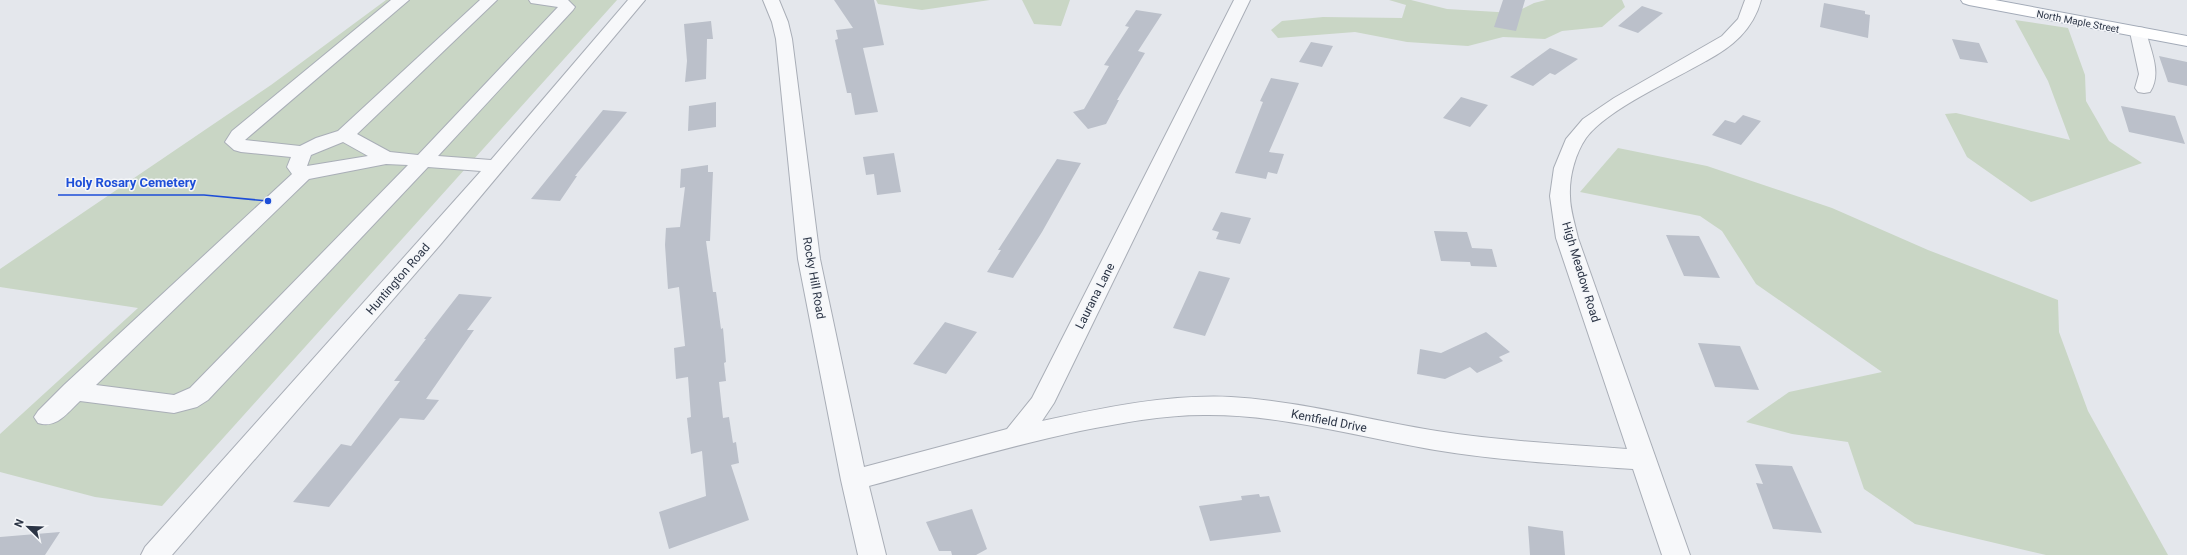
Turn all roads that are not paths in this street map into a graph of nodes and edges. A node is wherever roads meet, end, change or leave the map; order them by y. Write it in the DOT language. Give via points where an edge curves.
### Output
graph roads {
  1 [pos="401,0"];
  2 [pos="489,0"];
  3 [pos="537,0"];
  4 [pos="637,0"];
  5 [pos="771,0"];
  6 [pos="1242,0"];
  7 [pos="1753,0"];
  8 [pos="1969,0"];
  9 [pos="2138,32"];
  10 [pos="2187,41"];
  11 [pos="2144,88"];
  12 [pos="345,135"];
  13 [pos="303,152"];
  14 [pos="386,158"];
  15 [pos="423,161"];
  16 [pos="495,166"];
  17 [pos="303,174"];
  18 [pos="74,391"];
  19 [pos="47,417"];
  20 [pos="1016,436"];
  21 [pos="1643,460"];
  22 [pos="854,480"];
  23 [pos="155,555"];
  24 [pos="872,555"];
  25 [pos="1676,555"];
  1 -- 13 [label="street" via="239,135 234,142 241,146"];
  2 -- 12 [label="street"];
  3 -- 15 [label="street" via="559,1 567,7"];
  4 -- 16 [label="street, Huntington Road"];
  5 -- 22 [label="street, Rocky Hill Road" via="784,39 809,259"];
  6 -- 20 [label="street, Laurana Lane" via="1042,403"];
  7 -- 21 [label="street, High Meadow Road" via="1747,19 1726,42 1599,117 1581,133 1567,158 1560,190 1567,238"];
  8 -- 9 [label="main road, North Maple Street"];
  9 -- 10 [label="main road, North Maple Street"];
  9 -- 11 [label="street" via="2148,74"];
  12 -- 13 [label="street"];
  12 -- 14 [label="street"];
  13 -- 17 [label="street" via="297,167"];
  14 -- 15 [label="street"];
  14 -- 17 [label="street"];
  15 -- 16 [label="street"];
  15 -- 18 [label="street" via="194,398 174,404"];
  16 -- 23 [label="street, Huntington Road" via="428,246"];
  17 -- 18 [label="street"];
  18 -- 19 [label="street"];
  20 -- 21 [label="street, Kentfield Drive" via="1145,410 1230,406 1283,412 1438,441"];
  20 -- 22 [label="street"];
  21 -- 25 [label="street, High Meadow Road"];
  22 -- 24 [label="street, Rocky Hill Road"];
}
